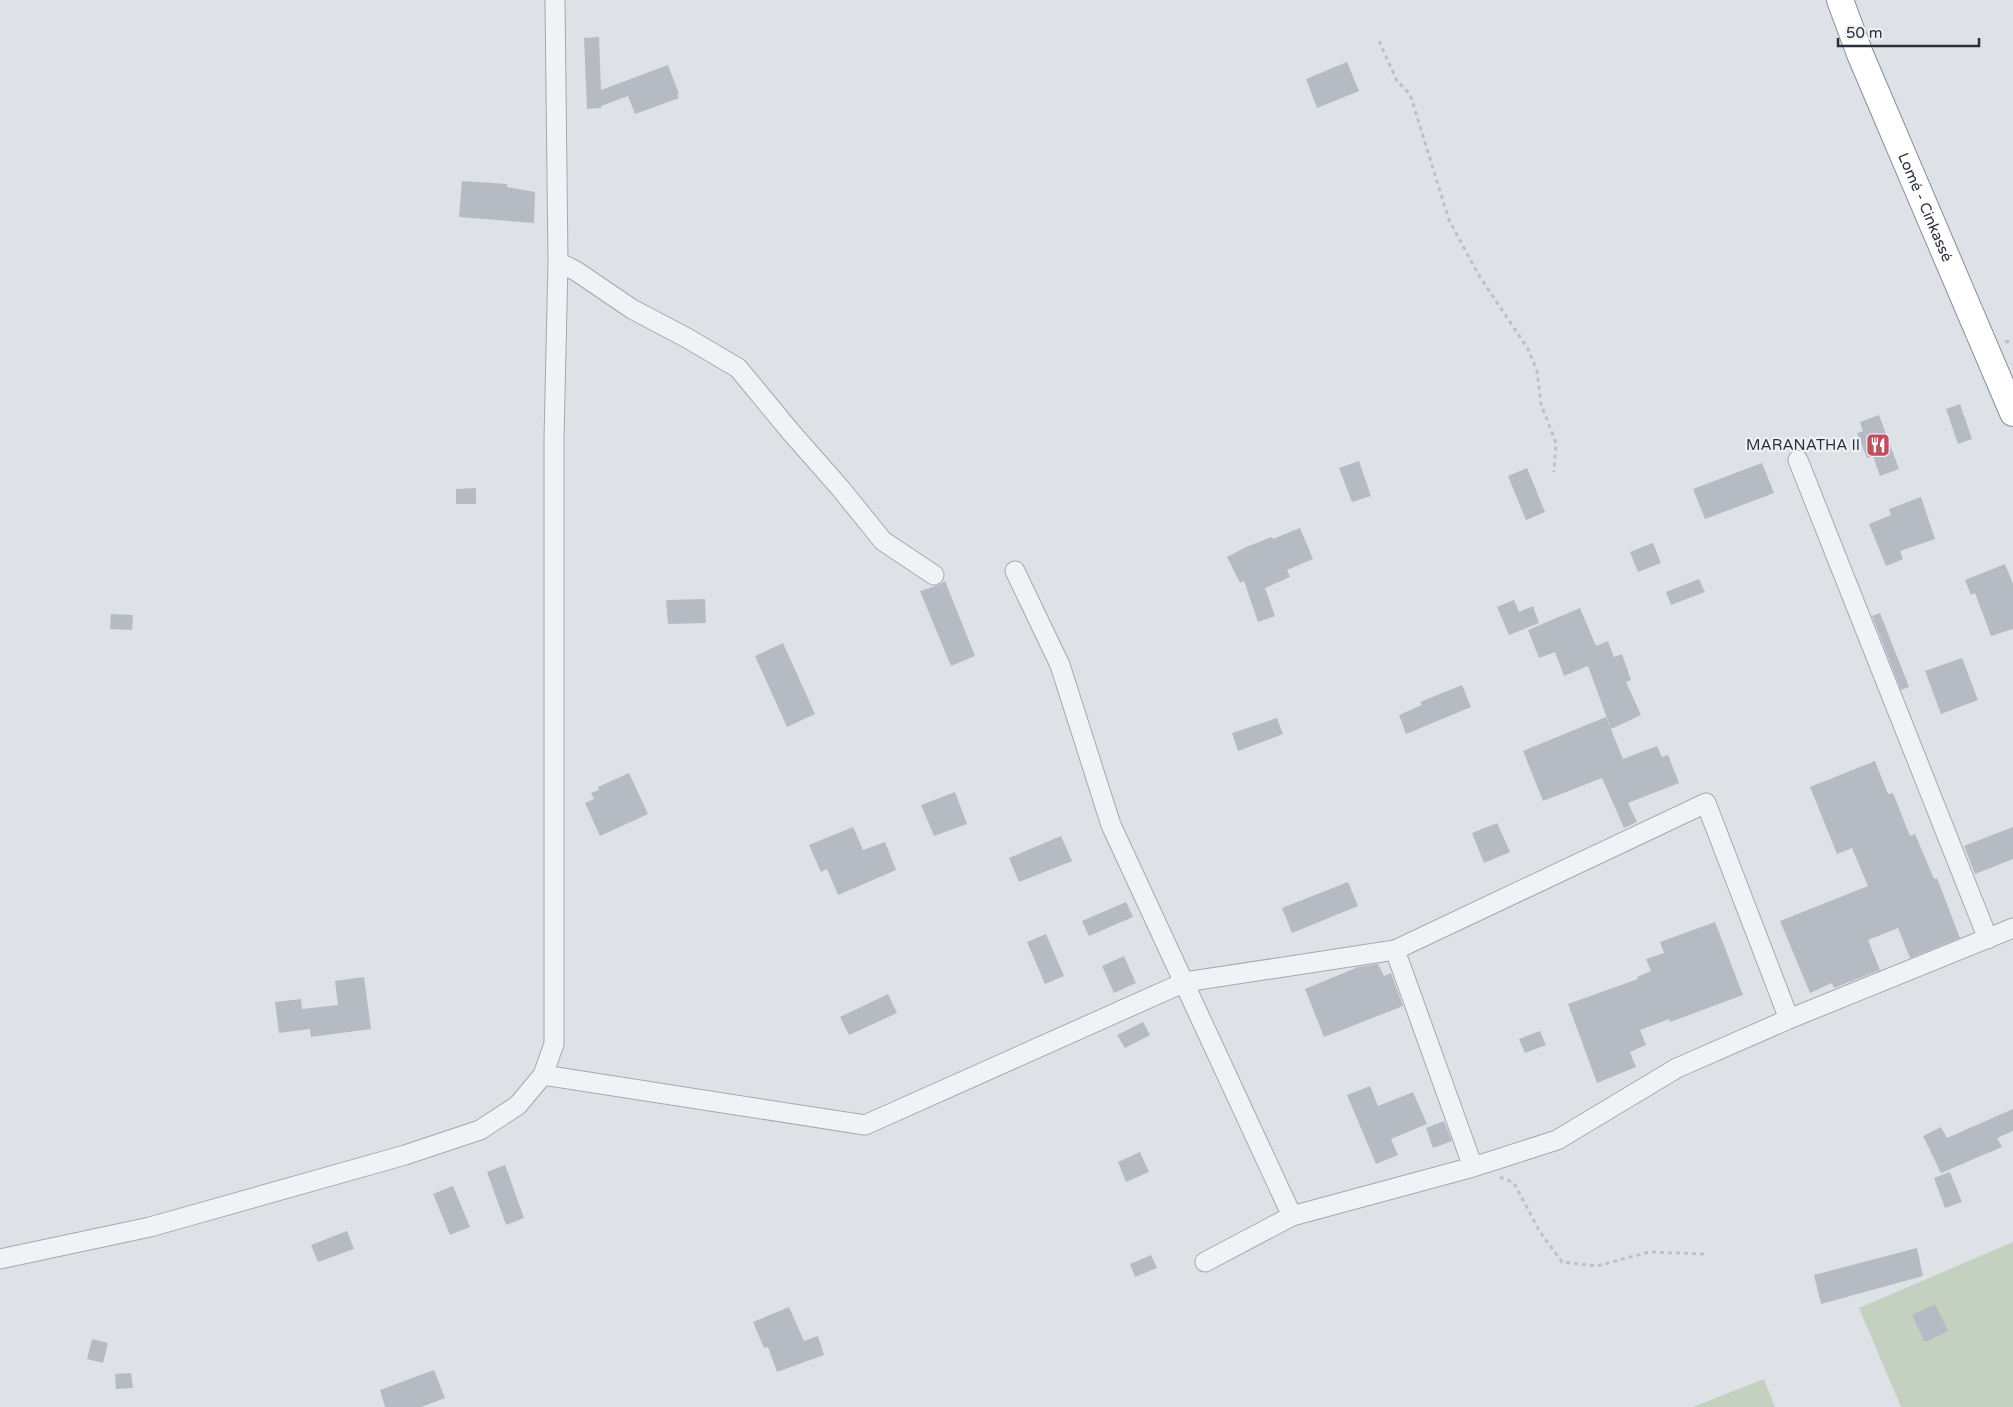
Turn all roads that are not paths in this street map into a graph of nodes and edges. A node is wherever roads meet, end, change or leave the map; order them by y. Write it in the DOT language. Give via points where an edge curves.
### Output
graph roads {
  1 [pos="555,0"];
  2 [pos="1840,0"];
  3 [pos="558,262"];
  4 [pos="2013,413"];
  5 [pos="1798,460"];
  6 [pos="1015,571"];
  7 [pos="934,575"];
  8 [pos="2013,928"];
  9 [pos="1988,939"];
  10 [pos="1395,950"];
  11 [pos="1185,982"];
  12 [pos="1789,1020"];
  13 [pos="543,1075"];
  14 [pos="1474,1167"];
  15 [pos="1292,1216"];
  16 [pos="0,1259"];
  17 [pos="1205,1262"];
  1 -- 3 [label="street"];
  2 -- 4 [label="highway, Lomé - Cinkassé"];
  3 -- 7 [label="street" via="632,309 738,368 883,541"];
  3 -- 13 [label="street" via="554,439 554,1044"];
  5 -- 9 [label="street"];
  6 -- 11 [label="street" via="1060,665 1110,825"];
  8 -- 9 [label="street"];
  9 -- 12 [label="street"];
  10 -- 11 [label="street"];
  10 -- 12 [label="street" via="1706,803"];
  10 -- 14 [label="street"];
  11 -- 13 [label="street" via="865,1125"];
  11 -- 15 [label="street"];
  12 -- 14 [label="street" via="1677,1068 1556,1140"];
  13 -- 16 [label="street" via="518,1105 480,1130 405,1155 150,1227"];
  14 -- 15 [label="street"];
  15 -- 17 [label="street"];
}
